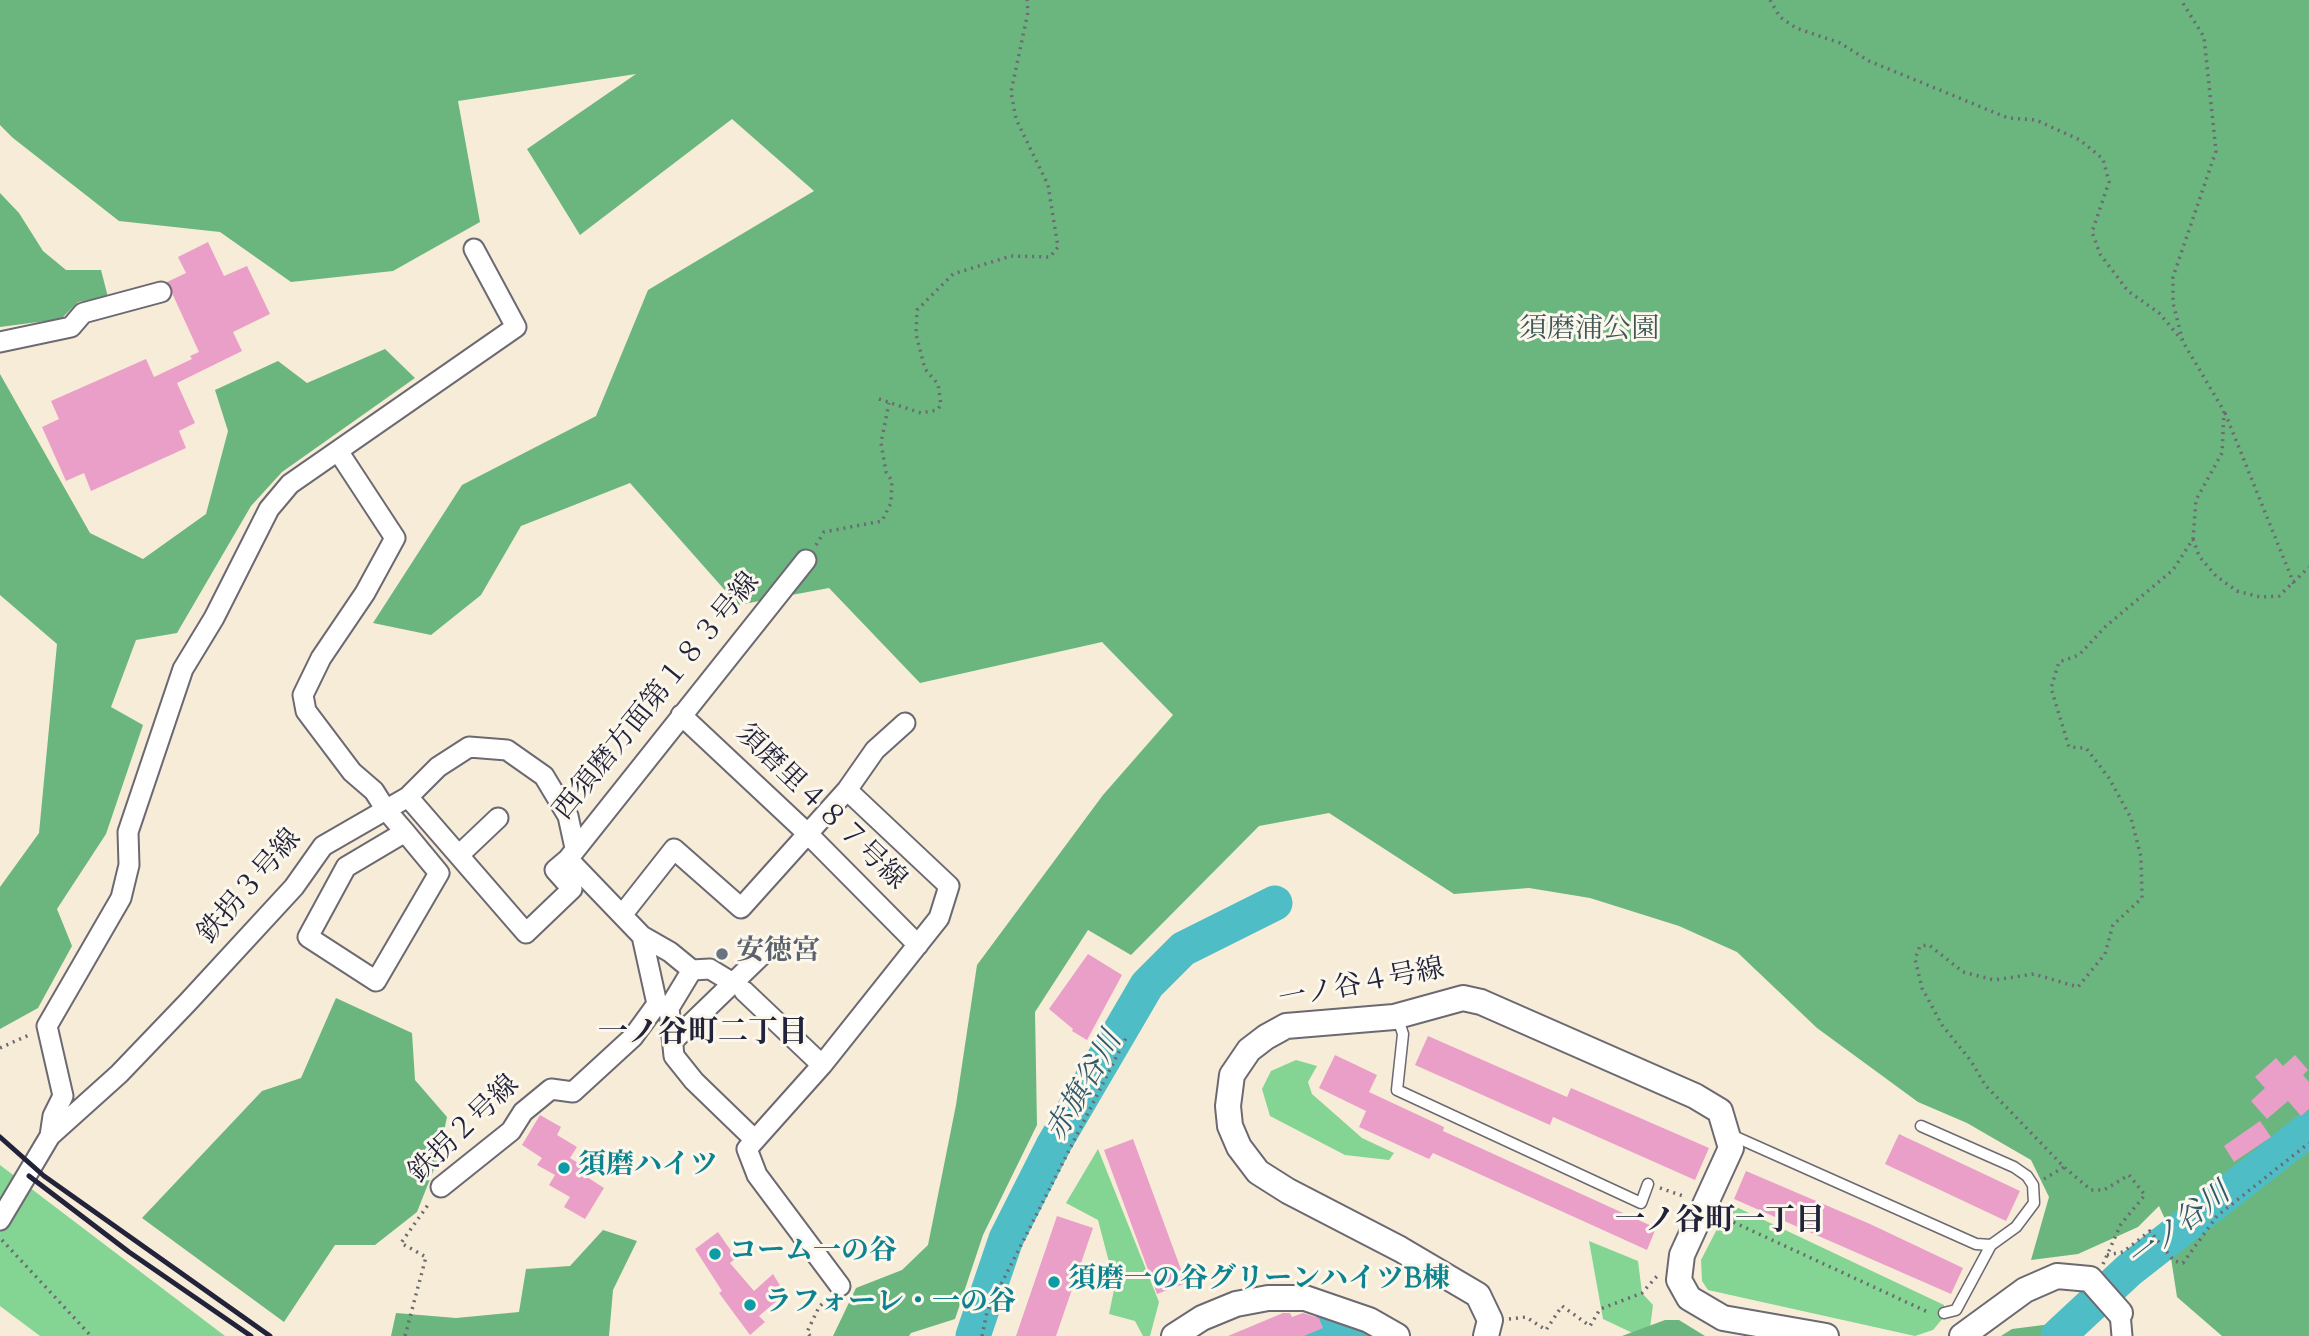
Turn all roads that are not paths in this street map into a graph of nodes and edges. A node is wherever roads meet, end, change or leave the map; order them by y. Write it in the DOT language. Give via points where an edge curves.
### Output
graph roads {
  1 [pos="474,249"];
  2 [pos="161,292"];
  3 [pos="0,342"];
  4 [pos="338,451"];
  5 [pos="806,560"];
  6 [pos="681,715"];
  7 [pos="905,723"];
  8 [pos="847,790"];
  9 [pos="408,797"];
  10 [pos="386,810"];
  11 [pos="498,818"];
  12 [pos="405,832"];
  13 [pos="808,834"];
  14 [pos="572,854"];
  15 [pos="459,855"];
  16 [pos="622,915"];
  17 [pos="642,936"];
  18 [pos="918,945"];
  19 [pos="766,951"];
  20 [pos="692,970"];
  21 [pos="739,987"];
  22 [pos="663,1006"];
  23 [pos="1397,1016"];
  24 [pos="673,1041"];
  25 [pos="822,1065"];
  26 [pos="1921,1126"];
  27 [pos="1729,1134"];
  28 [pos="50,1136"];
  29 [pos="755,1140"];
  30 [pos="1648,1184"];
  31 [pos="441,1187"];
  32 [pos="0,1220"];
  33 [pos="1991,1245"];
  34 [pos="840,1286"];
  35 [pos="1944,1313"];
  36 [pos="2121,1324"];
  37 [pos="1174,1336"];
  38 [pos="1397,1336"];
  39 [pos="1486,1336"];
  40 [pos="1826,1336"];
  41 [pos="1962,1336"];
  1 -- 4 [label="street" via="516,327"];
  2 -- 3 [label="street" via="83,313 71,327"];
  4 -- 10 [label="street" via="395,538 365,593 321,657 303,695 306,711"];
  4 -- 28 [label="street" via="290,484 269,509 183,669 128,832 129,865 121,898 47,1026 63,1096"];
  5 -- 6 [label="street, 西須磨方面第１８３号線"];
  6 -- 13 [label="street, 須磨里４８７号線"];
  6 -- 14 [label="street, 西須磨方面第１８３号線"];
  7 -- 8 [label="street" via="875,750"];
  8 -- 13 [label="street"];
  8 -- 18 [label="street" via="949,886 939,918"];
  9 -- 10 [label="street, 鉄拐３号線"];
  9 -- 14 [label="street, 鉄拐３号線" via="438,767 469,747 507,750 544,776 568,816"];
  9 -- 15 [label="street"];
  10 -- 12 [label="street"];
  10 -- 28 [label="street, 鉄拐３号線" via="323,846 294,887 188,1002"];
  11 -- 15 [label="street"];
  12 -- 12 [label="street" via="439,873 376,981 308,937 346,867"];
  13 -- 16 [label="street" via="741,908 674,849"];
  13 -- 18 [label="street, 須磨里４８７号線"];
  14 -- 15 [label="street" via="555,870 572,889 526,933"];
  14 -- 16 [label="street, 西須磨方面第１８３号線"];
  16 -- 17 [label="street, 西須磨方面第１８３号線"];
  17 -- 20 [label="street, 西須磨方面第１８３号線"];
  17 -- 22 [label="street"];
  18 -- 25 [label="street"];
  19 -- 21 [label="street"];
  20 -- 21 [label="street" via="710,969"];
  20 -- 22 [label="street"];
  21 -- 24 [label="street"];
  21 -- 25 [label="street"];
  22 -- 24 [label="street"];
  22 -- 31 [label="street, 鉄拐２号線" via="573,1092 551,1089 523,1112 510,1131"];
  23 -- 27 [label="street, 一ノ谷４号線" via="1447,1000 1481,1002 1695,1096 1720,1111"];
  23 -- 30 [label="lane" via="1403,1034 1397,1090 1641,1203"];
  23 -- 39 [label="street, 一ノ谷４号線" via="1286,1026 1266,1037 1249,1050 1232,1075 1230,1126 1258,1172 1478,1295 1490,1320"];
  24 -- 29 [label="street" via="674,1056 694,1081"];
  25 -- 29 [label="street"];
  26 -- 33 [label="lane" via="2014,1167 2033,1185 2035,1203 2016,1227"];
  27 -- 33 [label="lane" via="1976,1244"];
  27 -- 40 [label="street" via="1731,1148 1682,1255 1679,1280 1689,1298 1723,1318"];
  28 -- 32 [label="street, 鉄拐３号線"];
  29 -- 34 [label="street" via="747,1149 757,1175"];
  33 -- 35 [label="lane" via="1956,1310"];
  36 -- 41 [label="street" via="2096,1274 2057,1276 2025,1290"];
  37 -- 38 [label="street" via="1236,1304 1305,1298 1369,1320"];
}
